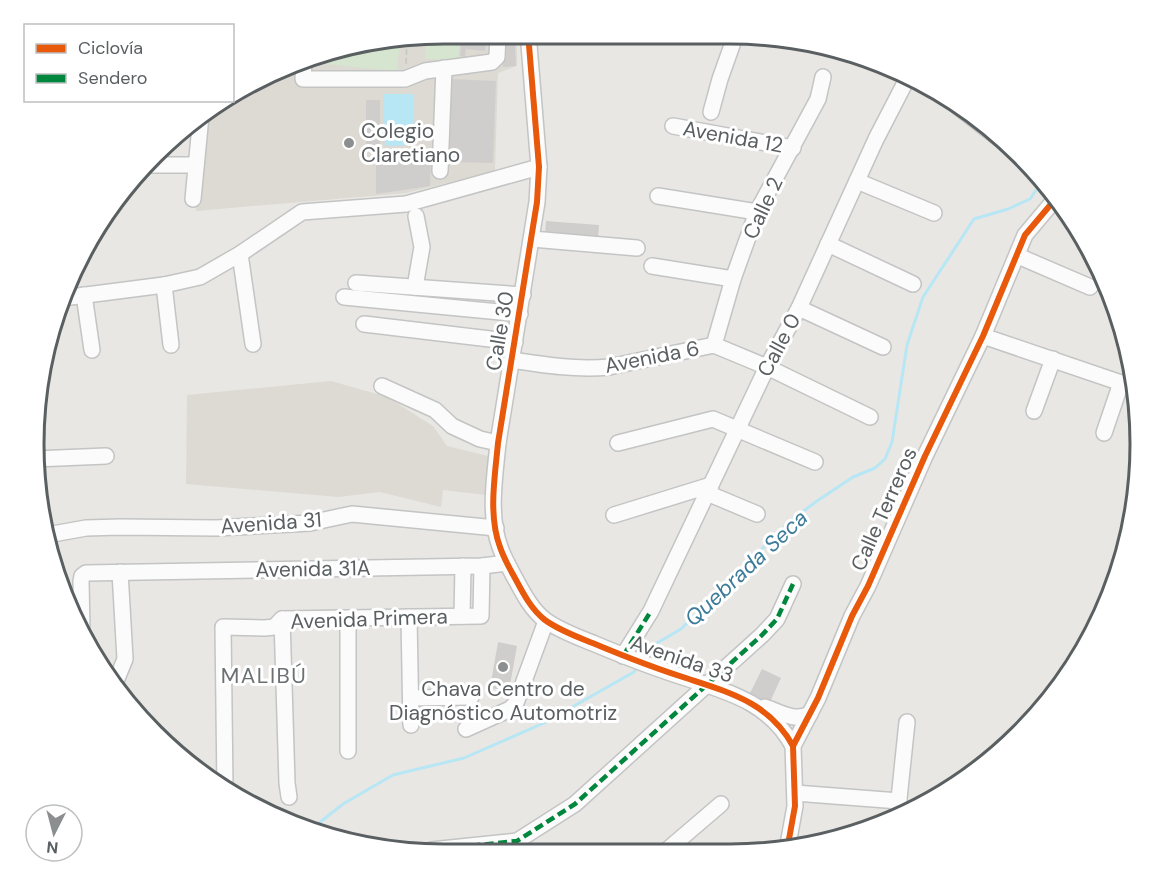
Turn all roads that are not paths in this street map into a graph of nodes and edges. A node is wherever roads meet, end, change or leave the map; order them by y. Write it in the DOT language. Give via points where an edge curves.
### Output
graph roads {
  1 [pos="498,44"];
  2 [pos="529,44"];
  3 [pos="732,44"];
  4 [pos="444,68"];
  5 [pos="304,69"];
  6 [pos="823,76"];
  7 [pos="905,84"];
  8 [pos="711,111"];
  9 [pos="200,126"];
  10 [pos="673,126"];
  11 [pos="793,148"];
  12 [pos="157,165"];
  13 [pos="196,165"];
  14 [pos="539,167"];
  15 [pos="440,171"];
  16 [pos="857,181"];
  17 [pos="658,196"];
  18 [pos="193,199"];
  19 [pos="1051,204"];
  20 [pos="757,212"];
  21 [pos="934,213"];
  22 [pos="416,216"];
  23 [pos="532,239"];
  24 [pos="828,244"];
  25 [pos="637,248"];
  26 [pos="240,254"];
  27 [pos="1018,256"];
  28 [pos="652,266"];
  29 [pos="734,279"];
  30 [pos="356,283"];
  31 [pos="913,284"];
  32 [pos="165,285"];
  33 [pos="415,287"];
  34 [pos="1090,287"];
  35 [pos="84,295"];
  36 [pos="524,295"];
  37 [pos="72,297"];
  38 [pos="344,297"];
  39 [pos="799,308"];
  40 [pos="520,314"];
  41 [pos="364,324"];
  42 [pos="984,336"];
  43 [pos="253,344"];
  44 [pos="171,345"];
  45 [pos="714,345"];
  46 [pos="883,347"];
  47 [pos="92,350"];
  48 [pos="514,351"];
  49 [pos="1053,359"];
  50 [pos="767,366"];
  51 [pos="1126,385"];
  52 [pos="382,386"];
  53 [pos="1127,389"];
  54 [pos="1034,411"];
  55 [pos="870,417"];
  56 [pos="738,429"];
  57 [pos="1104,433"];
  58 [pos="498,443"];
  59 [pos="618,443"];
  60 [pos="106,456"];
  61 [pos="44,459"];
  62 [pos="815,462"];
  63 [pos="709,489"];
  64 [pos="757,514"];
  65 [pos="614,515"];
  66 [pos="496,528"];
  67 [pos="54,534"];
  68 [pos="507,563"];
  69 [pos="464,566"];
  70 [pos="482,566"];
  71 [pos="120,572"];
  72 [pos="794,584"];
  73 [pos="82,614"];
  74 [pos="462,616"];
  75 [pos="409,617"];
  76 [pos="348,618"];
  77 [pos="282,619"];
  78 [pos="546,621"];
  79 [pos="636,661"];
  80 [pos="118,676"];
  81 [pos="707,685"];
  82 [pos="471,697"];
  83 [pos="411,698"];
  84 [pos="752,704"];
  85 [pos="810,714"];
  86 [pos="908,722"];
  87 [pos="411,725"];
  88 [pos="466,729"];
  89 [pos="793,746"];
  90 [pos="348,752"];
  91 [pos="225,778"];
  92 [pos="795,793"];
  93 [pos="289,797"];
  94 [pos="899,801"];
  95 [pos="721,804"];
  96 [pos="898,806"];
  97 [pos="789,839"];
  98 [pos="488,844"];
  99 [pos="673,844"];
  1 -- 4 [label="street" via="497,57 492,62"];
  2 -- 14 [label="street, Calle 30"];
  3 -- 8 [label="street"];
  4 -- 5 [label="street" via="405,79 303,78"];
  4 -- 15 [label="street"];
  6 -- 11 [label="street, Calle 2" via="819,99"];
  7 -- 16 [label="street, Calle 0"];
  9 -- 13 [label="street"];
  10 -- 11 [label="street, Avenida 12"];
  11 -- 20 [label="street, Calle 2"];
  12 -- 13 [label="street"];
  13 -- 18 [label="street"];
  14 -- 23 [label="street, Calle 30"];
  14 -- 26 [label="street" via="406,204 302,212"];
  16 -- 21 [label="street"];
  16 -- 24 [label="street, Calle 0"];
  17 -- 20 [label="street"];
  19 -- 27 [label="street, Calle Terreros" via="1025,235"];
  20 -- 29 [label="street, Calle 2"];
  22 -- 33 [label="street" via="422,247"];
  23 -- 25 [label="street"];
  23 -- 36 [label="street, Calle 30"];
  24 -- 31 [label="street"];
  24 -- 39 [label="street, Calle 0"];
  26 -- 32 [label="street" via="200,277"];
  26 -- 43 [label="street"];
  27 -- 34 [label="street"];
  27 -- 42 [label="street, Calle Terreros"];
  28 -- 29 [label="street"];
  29 -- 45 [label="street, Calle 2"];
  30 -- 33 [label="street"];
  32 -- 35 [label="street"];
  32 -- 44 [label="street"];
  33 -- 36 [label="street"];
  35 -- 37 [label="street"];
  35 -- 47 [label="street"];
  36 -- 40 [label="street, Calle 30"];
  38 -- 40 [label="street"];
  39 -- 46 [label="street"];
  39 -- 50 [label="street, Calle 0"];
  40 -- 48 [label="street, Calle 30"];
  41 -- 48 [label="street, Avenida 6"];
  42 -- 49 [label="street"];
  42 -- 85 [label="street, Calle Terreros" via="885,543"];
  45 -- 48 [label="street, Avenida 6" via="592,369"];
  45 -- 50 [label="street, Avenida 6"];
  48 -- 58 [label="street, Calle 30"];
  49 -- 51 [label="street"];
  49 -- 54 [label="street"];
  50 -- 55 [label="street, Avenida 6"];
  50 -- 56 [label="street, Calle 0"];
  52 -- 58 [label="street" via="435,410 452,426"];
  53 -- 57 [label="street"];
  56 -- 59 [label="street" via="713,419"];
  56 -- 62 [label="street"];
  56 -- 63 [label="street, Calle 0"];
  58 -- 66 [label="street, Calle 30" via="494,477"];
  60 -- 61 [label="street"];
  63 -- 64 [label="street"];
  63 -- 65 [label="street"];
  63 -- 79 [label="street, Calle 0" via="651,611"];
  66 -- 67 [label="street, Avenida 31" via="352,514 310,523 216,528 120,526"];
  66 -- 68 [label="street, Calle 30"];
  68 -- 70 [label="street, Avenida 31A"];
  68 -- 78 [label="street, Calle 30" via="525,597"];
  69 -- 70 [label="street, Avenida 31A"];
  69 -- 71 [label="street, Avenida 31A"];
  69 -- 74 [label="street"];
  70 -- 74 [label="street, Avenida Primera" via="481,616"];
  71 -- 73 [label="street, Avenida 31A" via="82,576"];
  71 -- 80 [label="street" via="125,659"];
  72 -- 81 [label="street" via="777,619"];
  74 -- 75 [label="street, Avenida Primera"];
  75 -- 76 [label="street, Avenida Primera"];
  75 -- 83 [label="street"];
  76 -- 77 [label="street, Avenida Primera"];
  76 -- 90 [label="street"];
  77 -- 91 [label="street, Avenida Primera" via="274,627 223,627"];
  77 -- 93 [label="street"];
  78 -- 79 [label="street, Avenida 33"];
  78 -- 88 [label="street" via="516,703"];
  79 -- 81 [label="street, Avenida 33"];
  81 -- 84 [label="street, Avenida 33"];
  81 -- 98 [label="street" via="575,804 517,841"];
  82 -- 83 [label="street"];
  83 -- 87 [label="street"];
  84 -- 85 [label="street" via="795,718"];
  84 -- 89 [label="street, Avenida 33" via="771,717"];
  85 -- 89 [label="street, Calle Terreros"];
  86 -- 94 [label="street"];
  89 -- 92 [label="street"];
  92 -- 94 [label="street"];
  92 -- 97 [label="street"];
  94 -- 96 [label="street"];
  95 -- 99 [label="street"];
}
